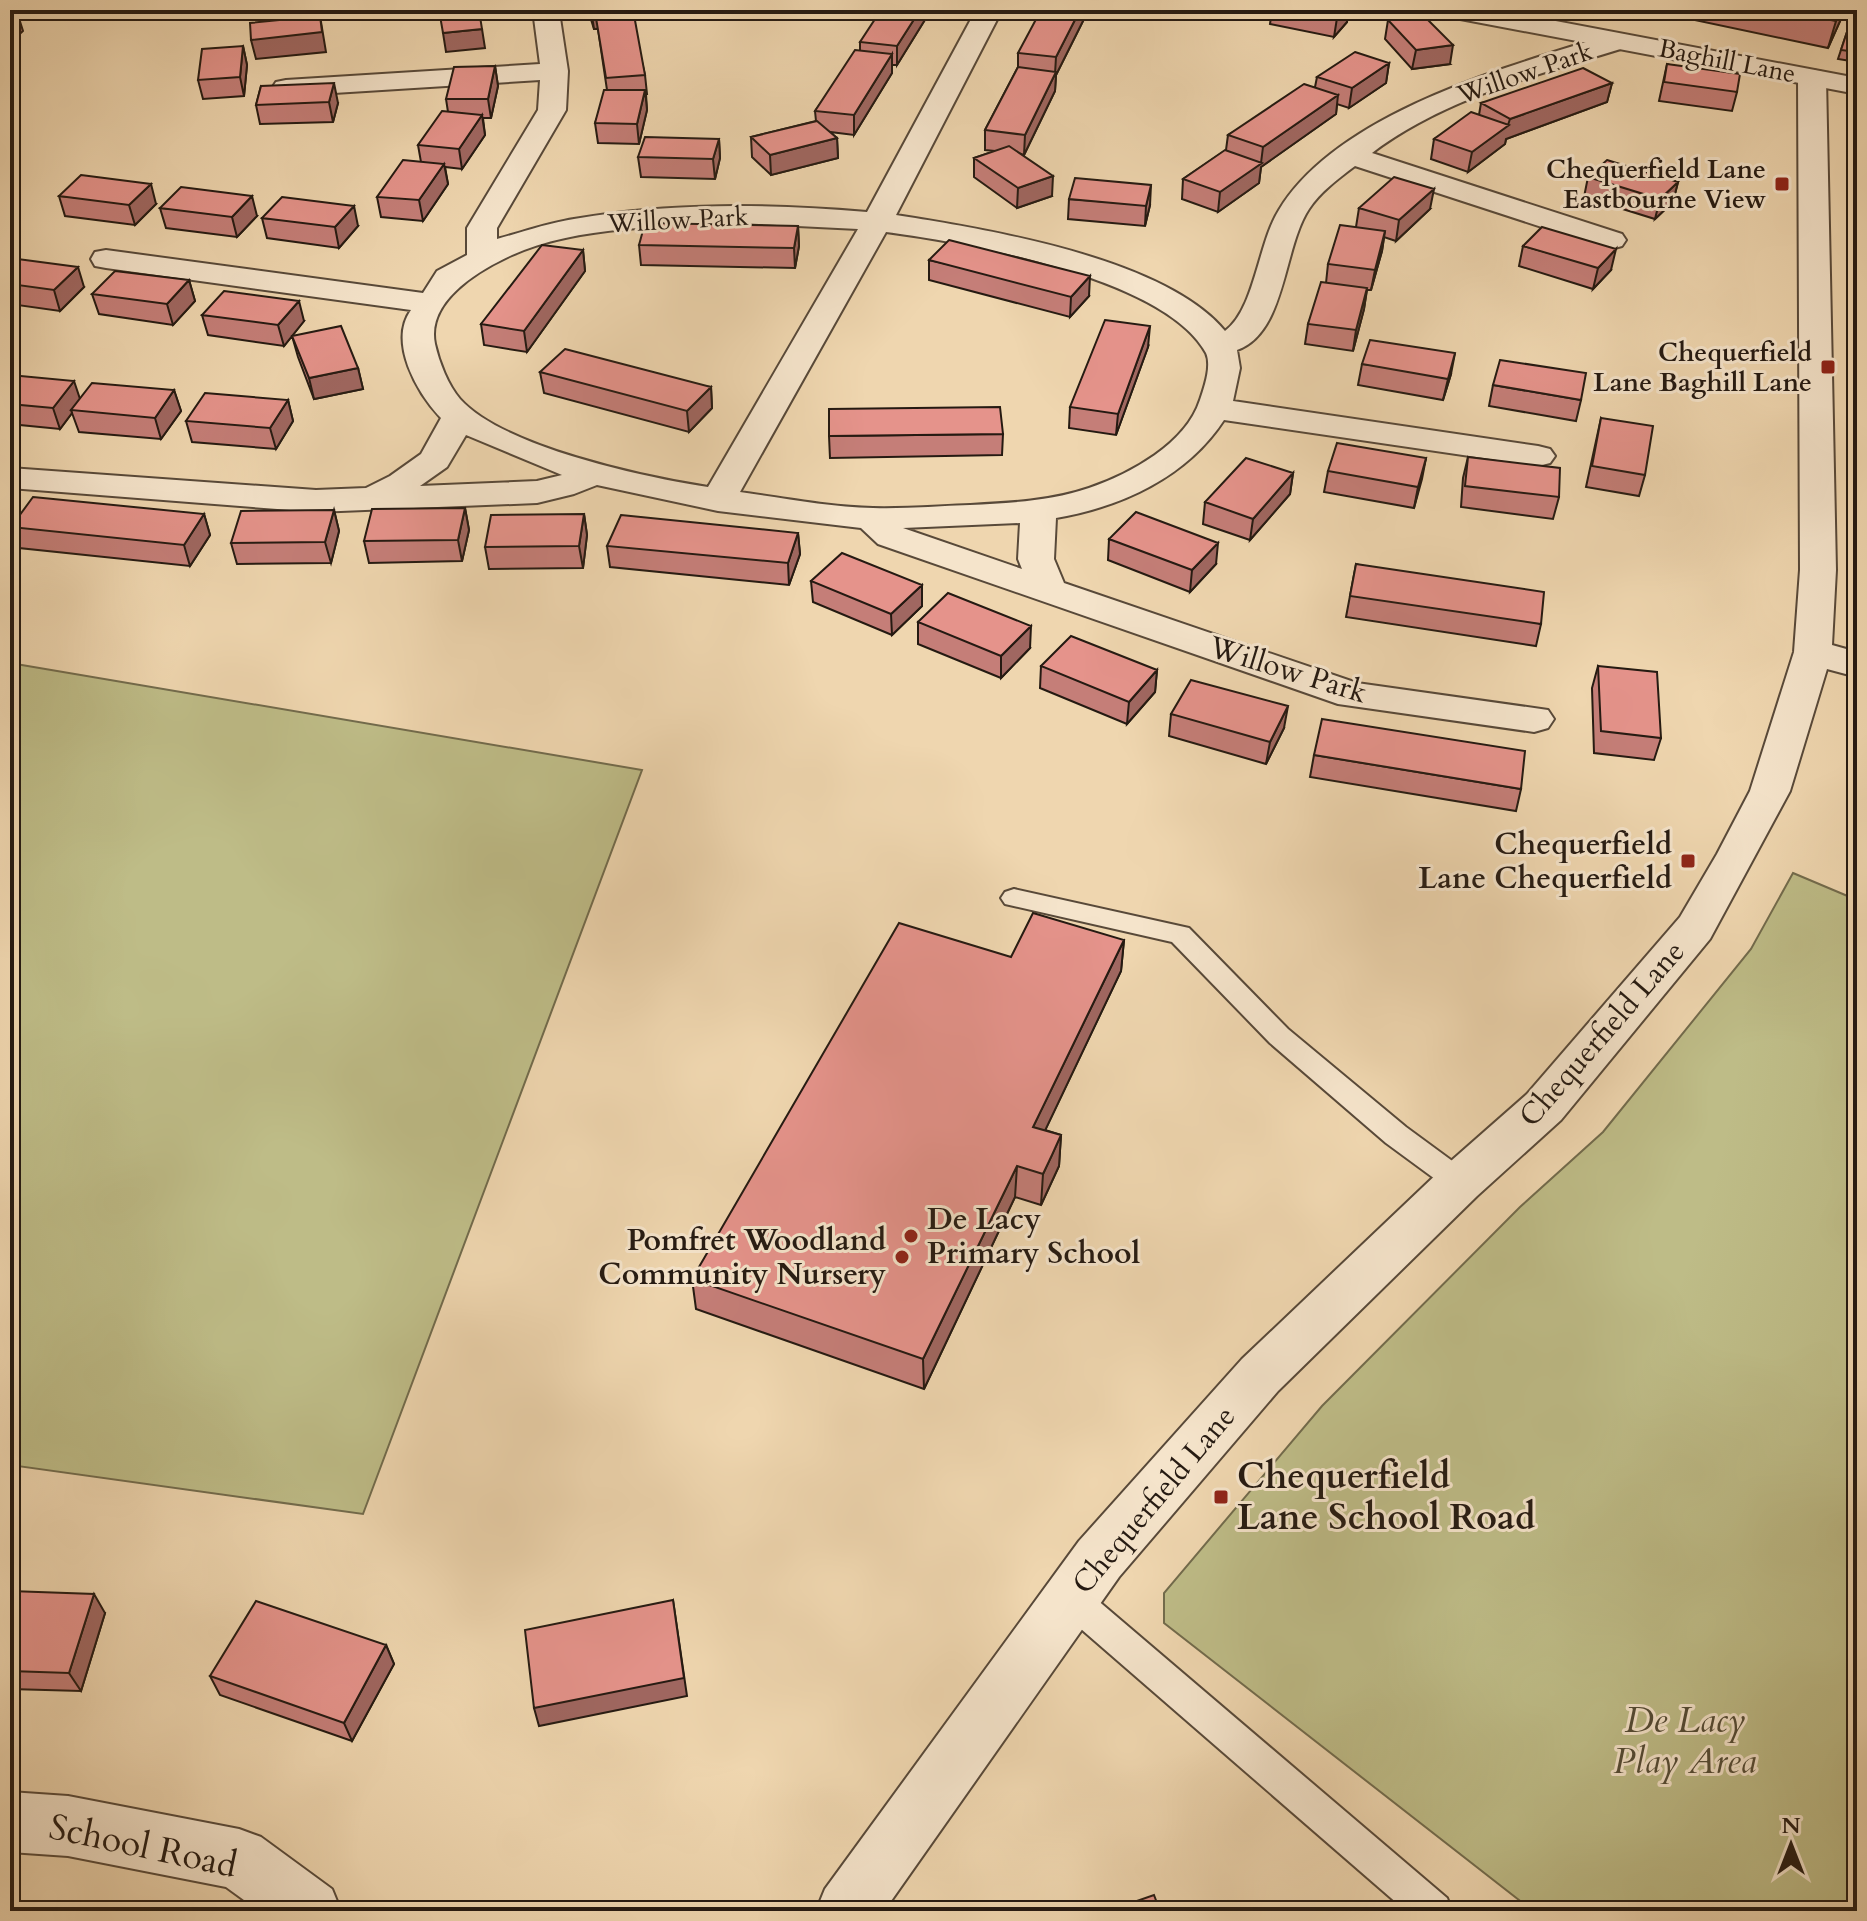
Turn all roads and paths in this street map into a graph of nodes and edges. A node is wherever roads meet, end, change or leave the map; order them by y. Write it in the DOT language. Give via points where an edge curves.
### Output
graph roads {
  1 [pos="541,10"];
  2 [pos="989,10"];
  3 [pos="1455,10"];
  4 [pos="1624,30"];
  5 [pos="554,71"];
  6 [pos="1812,78"];
  7 [pos="1857,86"];
  8 [pos="286,88"];
  9 [pos="1350,155"];
  10 [pos="877,222"];
  11 [pos="1611,240"];
  12 [pos="482,255"];
  13 [pos="106,259"];
  14 [pos="428,303"];
  15 [pos="1216,346"];
  16 [pos="1213,408"];
  17 [pos="460,415"];
  18 [pos="1538,456"];
  19 [pos="593,474"];
  20 [pos="10,478"];
  21 [pos="371,500"];
  22 [pos="718,500"];
  23 [pos="1038,513"];
  24 [pos="872,519"];
  25 [pos="1049,591"];
  26 [pos="1813,652"];
  27 [pos="1857,665"];
  28 [pos="1534,719"];
  29 [pos="1014,898"];
  30 [pos="1460,1182"];
  31 [pos="1070,1598"];
  32 [pos="10,1822"];
  33 [pos="310,1911"];
  34 [pos="847,1911"];
  35 [pos="1434,1911"];
  1 -- 5 [label="street" via="547,18"];
  2 -- 10 [label="street"];
  3 -- 4 [label="street, Baghill Lane"];
  4 -- 6 [label="street, Baghill Lane"];
  4 -- 9 [label="street, Willow Park" via="1397,122"];
  5 -- 8 [label="street"];
  5 -- 12 [label="street" via="552,110 482,228"];
  6 -- 7 [label="street, Baghill Lane"];
  6 -- 26 [label="street, Chequerfield Lane" via="1818,570"];
  9 -- 11 [label="street"];
  9 -- 15 [label="street, Willow Park" via="1305,193 1291,214 1246,331"];
  10 -- 12 [label="street, Willow Park" via="777,215 662,216 542,235"];
  10 -- 15 [label="street, Willow Park" via="936,230 1079,265 1143,289 1187,313 1209,331"];
  10 -- 22 [label="street"];
  12 -- 14 [label="street, Willow Park" via="448,279"];
  13 -- 14 [label="street"];
  14 -- 17 [label="street, Willow Park" via="418,323 418,346 430,378 449,408"];
  15 -- 16 [label="street, Willow Park" via="1224,361"];
  16 -- 18 [label="street"];
  16 -- 23 [label="street, Willow Park" via="1188,445 1147,477"];
  17 -- 19 [label="street, Willow Park" via="519,448"];
  17 -- 21 [label="street" via="435,460"];
  19 -- 21 [label="street" via="537,492"];
  19 -- 22 [label="street, Willow Park"];
  20 -- 21 [label="street" via="248,498"];
  22 -- 24 [label="street, Willow Park"];
  23 -- 24 [label="street, Willow Park"];
  23 -- 25 [label="street" via="1036,559"];
  24 -- 25 [label="street, Willow Park" via="891,536"];
  25 -- 28 [label="street, Willow Park" via="1352,695"];
  26 -- 27 [label="street"];
  26 -- 30 [label="street, Chequerfield Lane" via="1770,791 1695,928 1544,1107"];
  29 -- 30 [label="lane" via="1180,935 1279,1036"];
  30 -- 31 [label="street, Chequerfield Lane" via="1260,1375"];
  31 -- 34 [label="street, Chequerfield Lane"];
  31 -- 35 [label="lane"];
  32 -- 33 [label="street, School Road" via="68,1826 239,1859"];
}
